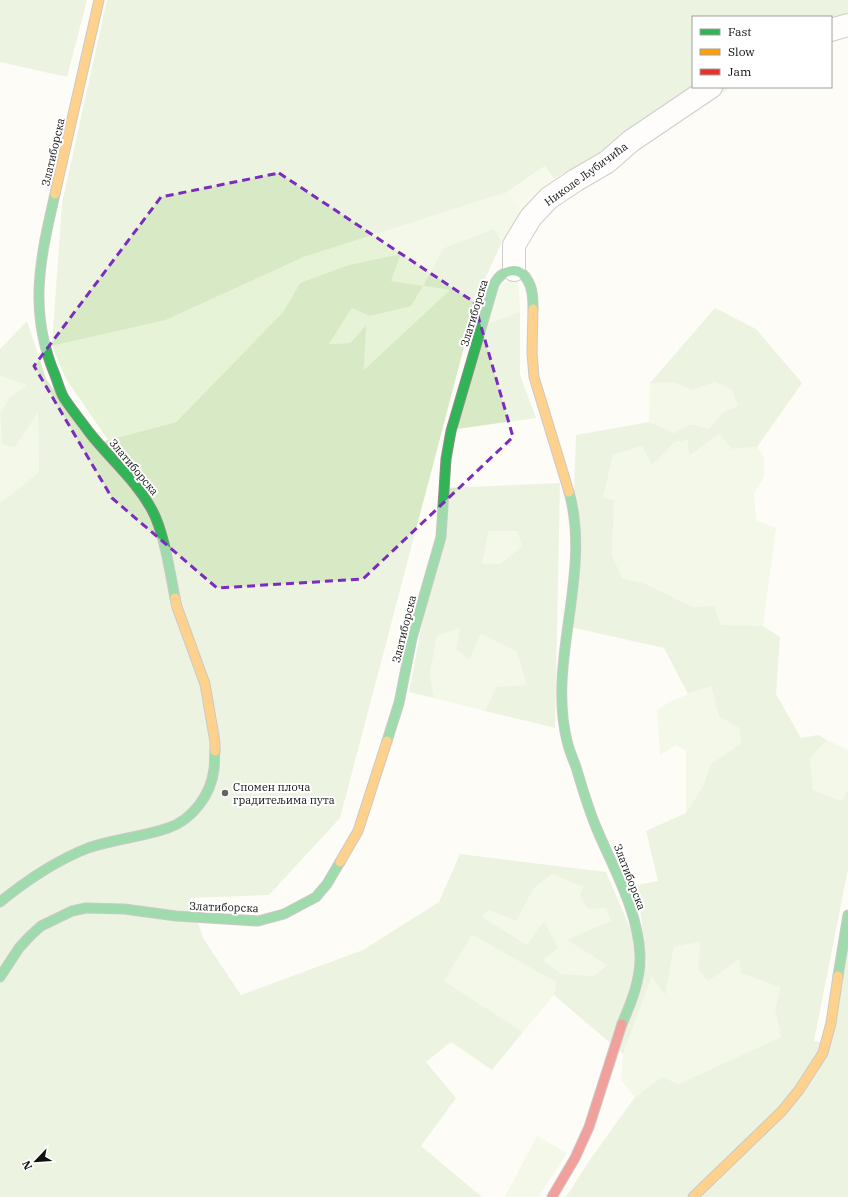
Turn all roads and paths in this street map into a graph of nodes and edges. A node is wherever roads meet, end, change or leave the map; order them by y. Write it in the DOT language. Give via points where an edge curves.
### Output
graph roads {
  1 [pos="99,0"];
  2 [pos="848,25"];
  3 [pos="832,30"];
  4 [pos="710,88"];
  5 [pos="514,270"];
  6 [pos="0,902"];
  7 [pos="848,915"];
  8 [pos="0,977"];
  9 [pos="552,1197"];
  10 [pos="693,1197"];
  1 -- 6 [label="street, Златиборска" via="44,243 38,293 42,338 54,377 64,397 90,433 139,489 153,511 162,537 176,607 205,684 215,742 214,770 211,783 198,808 189,817 169,828 89,848 64,859 17,888"];
  2 -- 3 [label="street"];
  4 -- 5 [label="street, Николе Љубичића" via="631,141 607,162 550,198 531,217 514,245"];
  5 -- 8 [label="street, Златиборска" via="500,275 494,284 451,431 446,459 441,537 412,638 395,718 358,831 328,884 308,902 284,914 258,921 176,916 124,909 86,908 72,911 41,926 30,936"];
  5 -- 9 [label="street, Златиборска" via="525,276 532,290 532,372 574,515 576,550 562,681 567,741 595,825 625,894 640,944 640,971 637,983 612,1053 594,1116 574,1160"];
  7 -- 10 [label="street" via="832,1023 820,1057 782,1111"];
}
